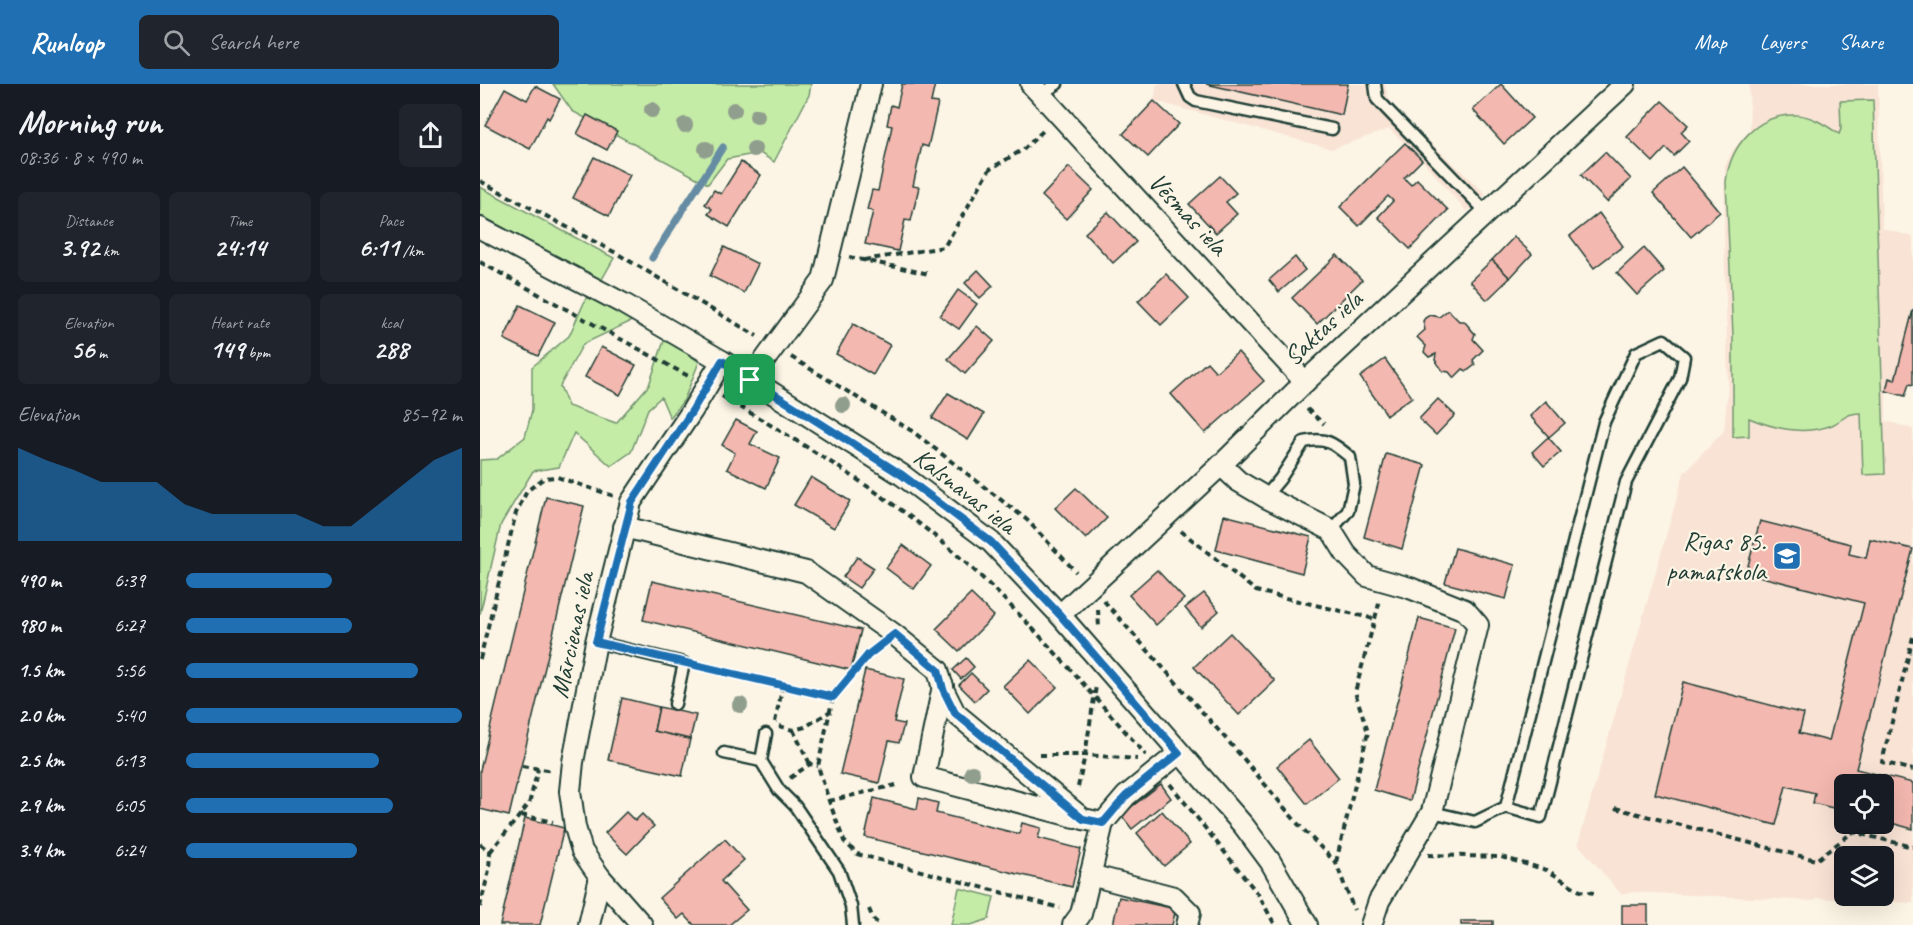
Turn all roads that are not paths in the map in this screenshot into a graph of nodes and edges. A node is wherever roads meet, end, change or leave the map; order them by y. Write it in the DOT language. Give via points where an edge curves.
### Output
graph roads {
  1 [pos="871,84"];
  2 [pos="1184,84"];
  3 [pos="1375,84"];
  4 [pos="1625,84"];
  5 [pos="1043,87"];
  6 [pos="1332,129"];
  7 [pos="1487,213"];
  8 [pos="480,228"];
  9 [pos="722,361"];
  10 [pos="750,380"];
  11 [pos="1305,382"];
  12 [pos="1221,465"];
  13 [pos="1265,497"];
  14 [pos="624,526"];
  15 [pos="1332,530"];
  16 [pos="1060,615"];
  17 [pos="596,642"];
  18 [pos="943,686"];
  19 [pos="675,704"];
  20 [pos="766,734"];
  21 [pos="724,753"];
  22 [pos="1179,753"];
  23 [pos="761,761"];
  24 [pos="1506,807"];
  25 [pos="1432,812"];
  26 [pos="1083,819"];
  27 [pos="1103,823"];
  28 [pos="1090,875"];
  29 [pos="600,877"];
  30 [pos="1077,920"];
  31 [pos="589,925"];
  32 [pos="642,925"];
  33 [pos="853,925"];
  34 [pos="1187,925"];
  35 [pos="1307,925"];
  36 [pos="1371,925"];
  1 -- 10 [label="street" via="823,280"];
  2 -- 6 [label="lane" via="1196,101"];
  3 -- 7 [label="lane" via="1377,99"];
  4 -- 7 [label="street, Saktas iela"];
  5 -- 11 [label="street, Vēsmas iela" via="1060,115"];
  7 -- 11 [label="street, Saktas iela"];
  8 -- 9 [label="street, Kalsnavas iela"];
  9 -- 10 [label="street, Kalsnavas iela"];
  9 -- 14 [label="street, Mārcienas iela" via="632,502"];
  10 -- 16 [label="street, Kalsnavas iela" via="902,475 982,535"];
  11 -- 12 [label="street, Saktas iela"];
  12 -- 13 [label="street"];
  12 -- 16 [label="street, Saktas iela"];
  13 -- 15 [label="street"];
  13 -- 15 [label="lane" via="1304,442 1317,439 1334,443 1350,457 1354,484 1348,511"];
  14 -- 17 [label="street, Mārcienas iela"];
  14 -- 18 [label="street" via="806,572 895,634 938,670"];
  15 -- 25 [label="street" via="1346,554 1367,576 1465,610 1478,625"];
  16 -- 22 [label="street, Kalsnavas iela"];
  17 -- 19 [label="lane" via="684,663"];
  17 -- 29 [label="street, Mārcienas iela" via="570,791 582,851"];
  18 -- 26 [label="street" via="955,713"];
  18 -- 26 [label="street" via="924,777"];
  20 -- 23 [label="lane"];
  21 -- 23 [label="lane"];
  22 -- 27 [label="street" via="1126,796"];
  22 -- 35 [label="street, Kalsnavas iela" via="1244,826 1270,861"];
  23 -- 33 [label="lane" via="839,871"];
  24 -- 24 [label="lane" via="1604,422 1636,353 1664,340 1684,357 1680,378 1626,482 1541,816"];
  24 -- 25 [label="lane" via="1475,822"];
  25 -- 36 [label="street" via="1379,902"];
  26 -- 27 [label="street"];
  27 -- 28 [label="street"];
  28 -- 30 [label="street"];
  28 -- 34 [label="street" via="1174,897 1190,913"];
  29 -- 31 [label="street"];
  29 -- 32 [label="street, Mārcienas iela"];
}
